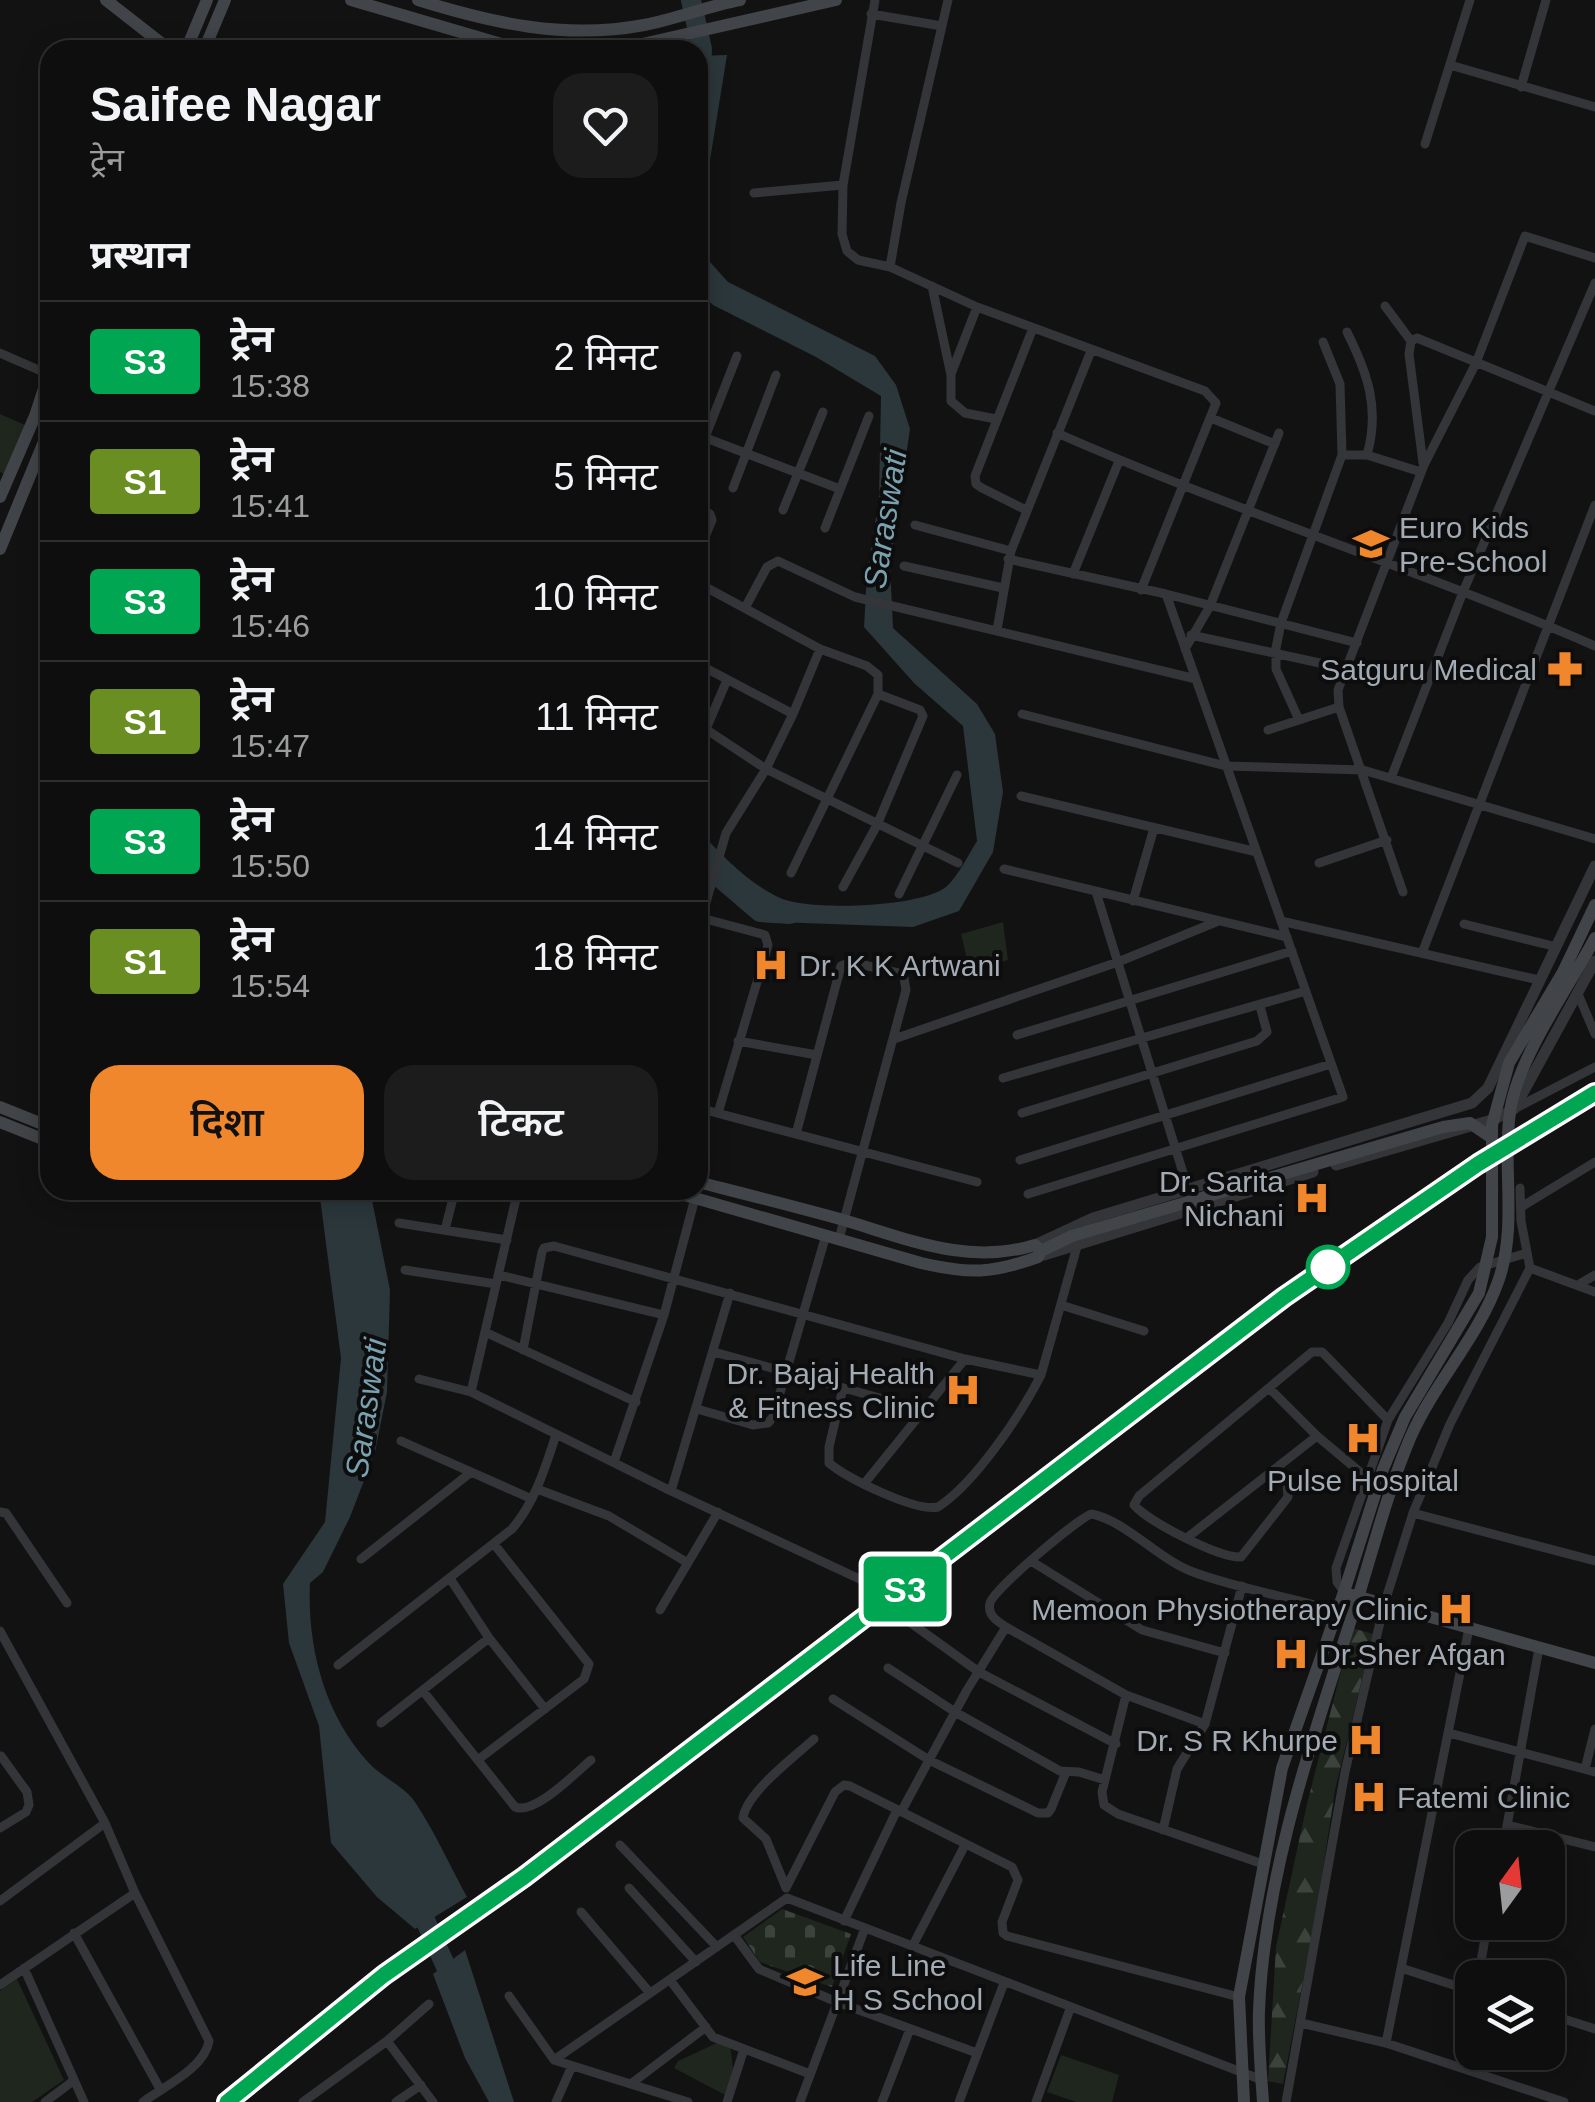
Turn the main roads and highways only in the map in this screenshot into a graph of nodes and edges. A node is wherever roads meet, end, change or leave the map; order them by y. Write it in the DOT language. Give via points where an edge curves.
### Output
graph roads {
  1 [pos="106,0"];
  2 [pos="208,0"];
  3 [pos="225,0"];
  4 [pos="351,0"];
  5 [pos="418,0"];
  6 [pos="740,0"];
  7 [pos="836,0"];
  8 [pos="442,4"];
  9 [pos="157,40"];
  10 [pos="190,40"];
  11 [pos="208,40"];
  12 [pos="485,40"];
  13 [pos="665,40"];
  14 [pos="40,402"];
  15 [pos="40,451"];
  16 [pos="1,489"];
  17 [pos="0,549"];
  18 [pos="1595,904"];
  19 [pos="1595,938"];
  20 [pos="0,1107"];
  21 [pos="0,1122"];
  22 [pos="40,1123"];
  23 [pos="40,1138"];
  24 [pos="1492,1138"];
  25 [pos="708,1185"];
  26 [pos="703,1200"];
  27 [pos="1040,1250"];
  28 [pos="1362,1557"];
  29 [pos="1351,1595"];
  30 [pos="1595,1663"];
  31 [pos="1244,2102"];
  32 [pos="1263,2102"];
  1 -- 9 [label="main road"];
  2 -- 10 [label="main road"];
  3 -- 11 [label="main road"];
  4 -- 12 [label="main road"];
  5 -- 8 [label="main road"];
  6 -- 8 [label="main road" via="642,25 531,28 486,22"];
  7 -- 13 [label="main road"];
  14 -- 16 [label="main road"];
  15 -- 17 [label="main road"];
  18 -- 24 [label="main road" via="1509,1063"];
  19 -- 28 [label="main road" via="1527,1061 1511,1107 1508,1228 1486,1315 1417,1423"];
  20 -- 22 [label="main road"];
  21 -- 23 [label="main road"];
  24 -- 27 [label="main road" via="1470,1124 1443,1127"];
  24 -- 28 [label="main road" via="1492,1238 1479,1293 1405,1417 1382,1469"];
  25 -- 27 [label="main road" via="926,1247 993,1254"];
  26 -- 27 [label="main road" via="963,1271 1001,1270"];
  28 -- 29 [label="main road"];
  29 -- 30 [label="main road"];
  29 -- 31 [label="main road" via="1336,1611 1282,1768 1239,1997"];
  29 -- 32 [label="main road" via="1352,1616 1316,1722 1274,1897 1259,2013"];
}
